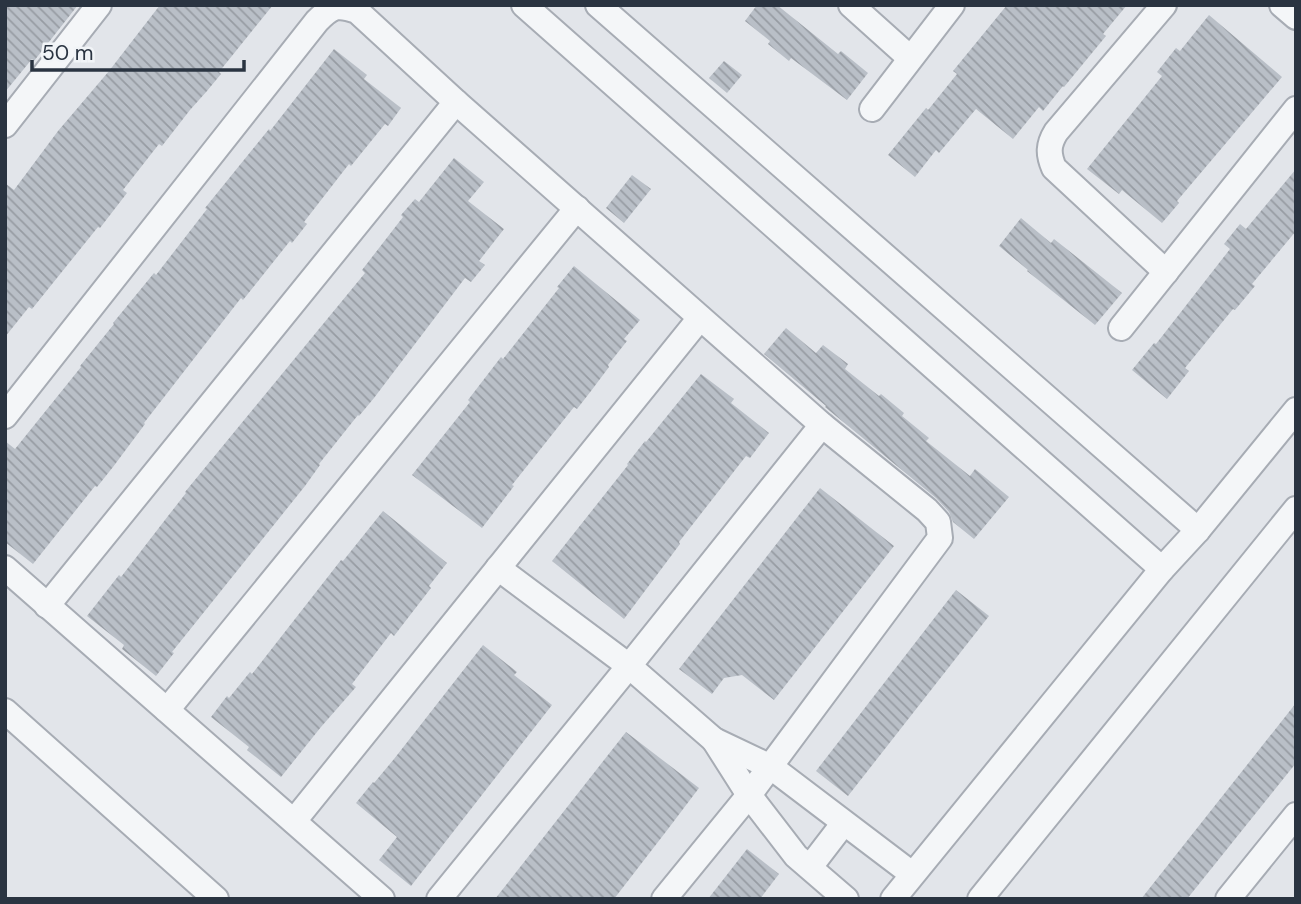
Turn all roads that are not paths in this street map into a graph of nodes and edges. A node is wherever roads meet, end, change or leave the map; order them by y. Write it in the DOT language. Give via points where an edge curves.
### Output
graph roads {
  1 [pos="99,5"];
  2 [pos="524,5"];
  3 [pos="598,5"];
  4 [pos="851,5"];
  5 [pos="952,5"];
  6 [pos="1164,5"];
  7 [pos="1282,5"];
  8 [pos="1296,17"];
  9 [pos="910,58"];
  10 [pos="456,102"];
  11 [pos="872,109"];
  12 [pos="1296,109"];
  13 [pos="5,125"];
  14 [pos="576,208"];
  15 [pos="1166,272"];
  16 [pos="700,318"];
  17 [pos="1121,328"];
  18 [pos="1296,410"];
  19 [pos="5,416"];
  20 [pos="822,425"];
  21 [pos="1296,509"];
  22 [pos="1198,530"];
  23 [pos="5,568"];
  24 [pos="498,568"];
  25 [pos="1162,569"];
  26 [pos="47,606"];
  27 [pos="629,666"];
  28 [pos="5,710"];
  29 [pos="167,710"];
  30 [pos="714,740"];
  31 [pos="771,767"];
  32 [pos="749,795"];
  33 [pos="1296,815"];
  34 [pos="294,821"];
  35 [pos="843,824"];
  36 [pos="810,867"];
  37 [pos="912,874"];
  38 [pos="216,899"];
  39 [pos="382,899"];
  40 [pos="439,899"];
  41 [pos="664,899"];
  42 [pos="846,899"];
  43 [pos="893,899"];
  44 [pos="980,899"];
  45 [pos="1228,899"];
  1 -- 13 [label="street"];
  2 -- 25 [label="street"];
  3 -- 22 [label="street"];
  4 -- 9 [label="street"];
  5 -- 9 [label="street"];
  6 -- 15 [label="street" via="1056,132 1049,152 1054,168"];
  7 -- 8 [label="street"];
  9 -- 11 [label="street"];
  10 -- 14 [label="street"];
  10 -- 19 [label="street" via="357,11 343,6 329,9"];
  10 -- 26 [label="street"];
  12 -- 15 [label="street"];
  14 -- 16 [label="street"];
  14 -- 29 [label="street"];
  15 -- 17 [label="street"];
  16 -- 20 [label="street"];
  16 -- 24 [label="street"];
  18 -- 22 [label="street"];
  20 -- 27 [label="street"];
  20 -- 31 [label="street" via="927,510 938,522 940,538"];
  21 -- 44 [label="street"];
  22 -- 25 [label="street"];
  23 -- 26 [label="street"];
  24 -- 27 [label="street"];
  24 -- 34 [label="street"];
  25 -- 37 [label="street"];
  26 -- 29 [label="street"];
  27 -- 30 [label="street"];
  27 -- 40 [label="street"];
  28 -- 38 [label="street"];
  29 -- 34 [label="street"];
  30 -- 31 [label="street"];
  30 -- 32 [label="street"];
  31 -- 32 [label="street"];
  31 -- 35 [label="street"];
  32 -- 36 [label="street" via="796,856"];
  32 -- 41 [label="street"];
  33 -- 45 [label="street"];
  34 -- 39 [label="street"];
  35 -- 36 [label="street"];
  35 -- 37 [label="street"];
  36 -- 42 [label="street"];
  37 -- 43 [label="street"];
}
